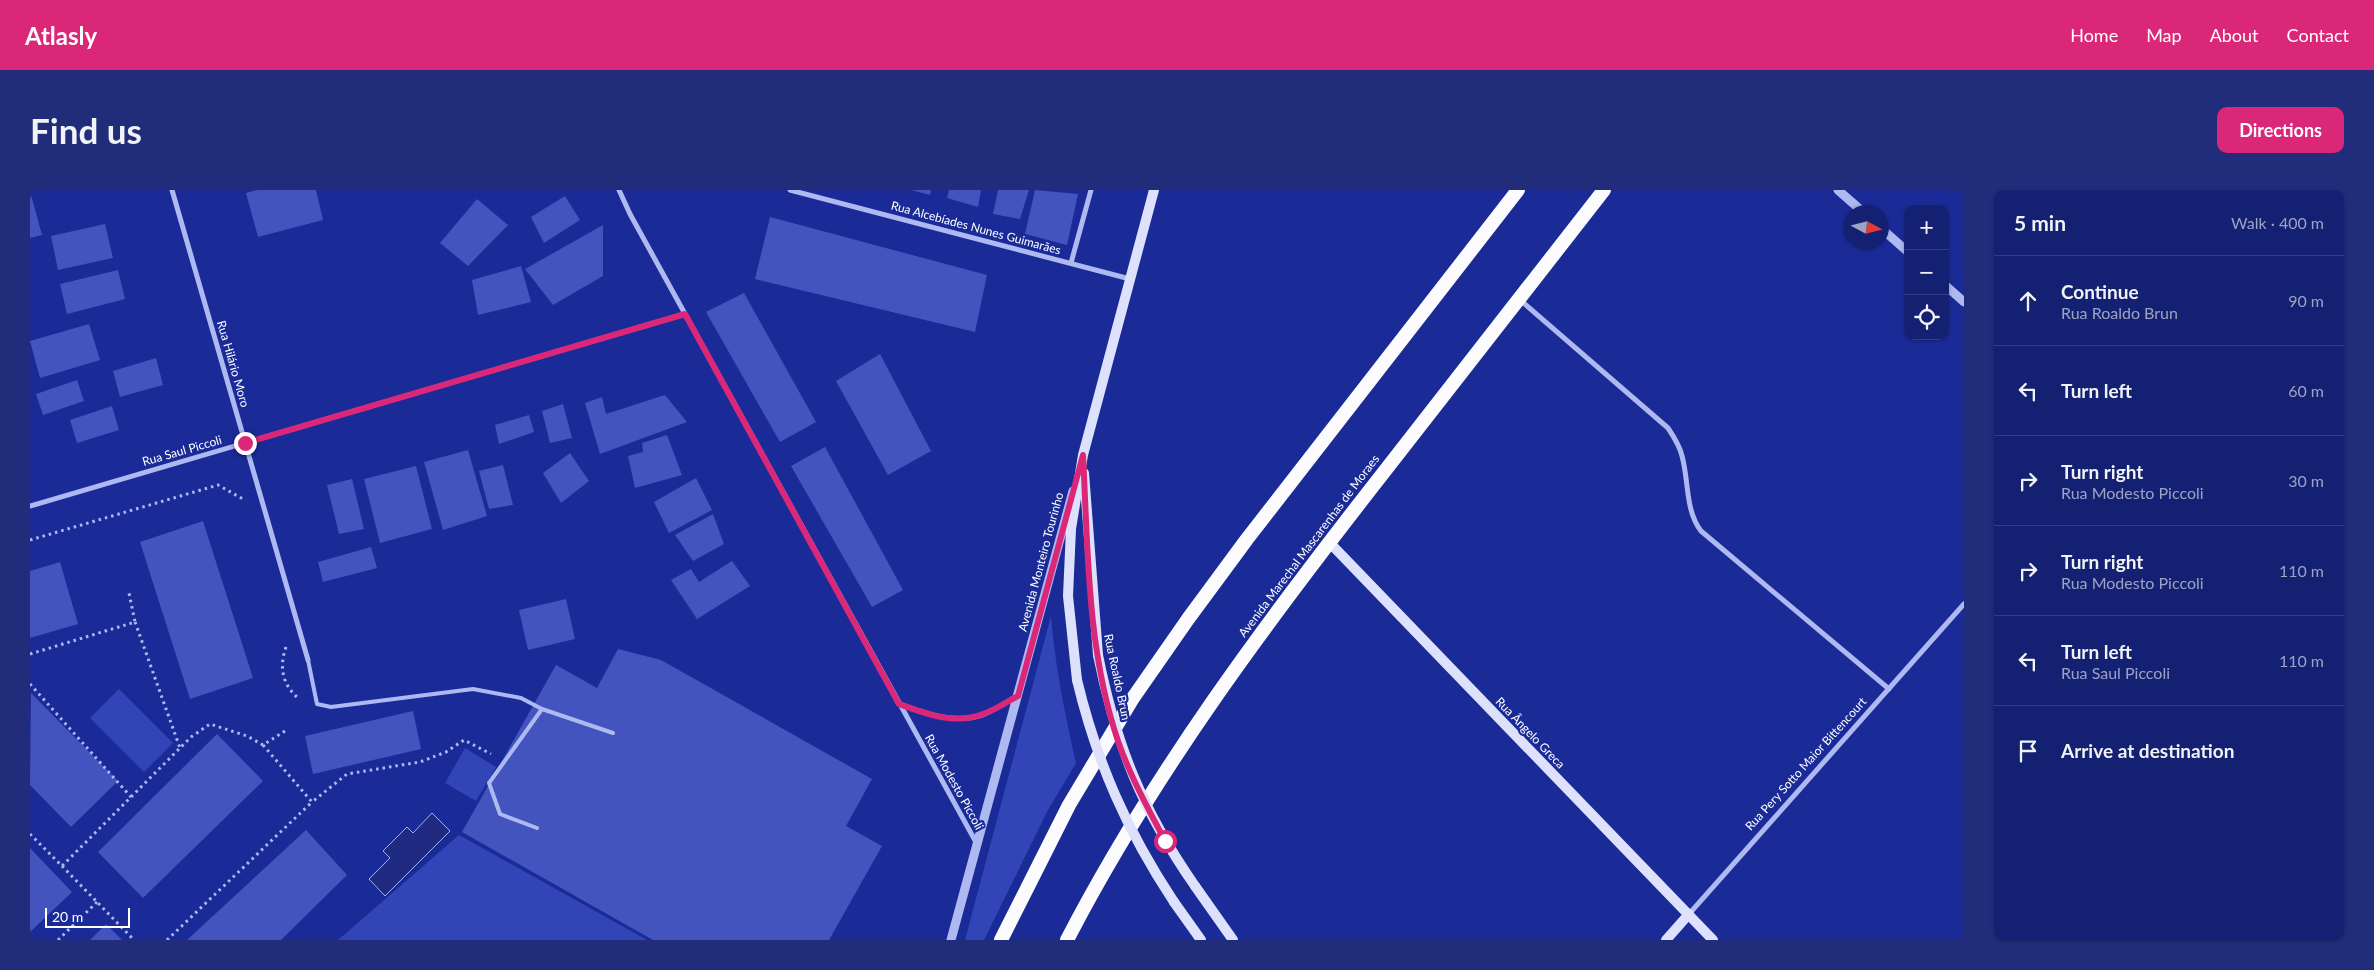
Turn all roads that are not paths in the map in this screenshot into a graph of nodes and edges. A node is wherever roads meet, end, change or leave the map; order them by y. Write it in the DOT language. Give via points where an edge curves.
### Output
graph roads {
  1 [pos="172,190"];
  2 [pos="619,190"];
  3 [pos="790,190"];
  4 [pos="1091,190"];
  5 [pos="1154,190"];
  6 [pos="1518,190"];
  7 [pos="1604,190"];
  8 [pos="1838,190"];
  9 [pos="1855,205"];
  10 [pos="1889,235"];
  11 [pos="1906,250"];
  12 [pos="1071,264"];
  13 [pos="1130,279"];
  14 [pos="1949,289"];
  15 [pos="1519,299"];
  16 [pos="1964,302"];
  17 [pos="685,314"];
  18 [pos="245,443"];
  19 [pos="1083,455"];
  20 [pos="30,506"];
  21 [pos="1329,542"];
  22 [pos="1964,604"];
  23 [pos="308,660"];
  24 [pos="1889,689"];
  25 [pos="1018,696"];
  26 [pos="899,704"];
  27 [pos="542,709"];
  28 [pos="613,733"];
  29 [pos="537,828"];
  30 [pos="977,844"];
  31 [pos="1689,914"];
  32 [pos="951,940"];
  33 [pos="1001,940"];
  34 [pos="1067,940"];
  35 [pos="1201,940"];
  36 [pos="1233,940"];
  37 [pos="1666,940"];
  38 [pos="1713,940"];
  1 -- 18 [label="street, Rua Hilário Moro"];
  2 -- 17 [label="street, Rua Modesto Piccoli"];
  3 -- 12 [label="street, Rua Alcebíades Nunes Guimarães"];
  4 -- 12 [label="street"];
  5 -- 13 [label="main road, Avenida Monteiro Tourinho"];
  6 -- 33 [label="highway" via="1177,634 1133,698 1069,805"];
  7 -- 15 [label="highway, Avenida Marechal Mascarenhas de Moraes"];
  8 -- 9 [label="street"];
  10 -- 11 [label="street"];
  12 -- 13 [label="street, Rua Alcebíades Nunes Guimarães"];
  13 -- 19 [label="main road, Avenida Monteiro Tourinho"];
  14 -- 16 [label="street"];
  15 -- 21 [label="highway, Avenida Marechal Mascarenhas de Moraes"];
  15 -- 24 [label="street" via="1668,428 1682,455 1691,510 1701,532"];
  17 -- 18 [label="street, Rua Saul Piccoli"];
  17 -- 26 [label="street, Rua Modesto Piccoli"];
  18 -- 20 [label="street, Rua Saul Piccoli"];
  18 -- 23 [label="street, Rua Hilário Moro"];
  19 -- 25 [label="street, Avenida Monteiro Tourinho"];
  19 -- 35 [label="main road, bridge" via="1068,561 1068,596 1077,680 1095,746 1115,798 1146,857"];
  19 -- 36 [label="main road, Rua Roaldo Brun, bridge" via="1098,655 1112,719 1128,765 1165,841"];
  21 -- 31 [label="main road, Rua Ângelo Greca"];
  21 -- 34 [label="highway, Avenida Marechal Mascarenhas de Moraes" via="1231,675 1167,769"];
  22 -- 24 [label="street, Rua Pery Sotto Maior Bittencourt"];
  23 -- 27 [label="lane" via="317,704 331,708 473,689 521,698"];
  24 -- 31 [label="street, Rua Pery Sotto Maior Bittencourt"];
  25 -- 26 [label="street, Rua Modesto Piccoli" via="983,714 961,719 933,716"];
  25 -- 30 [label="street, Avenida Monteiro Tourinho"];
  26 -- 30 [label="street, Rua Modesto Piccoli"];
  27 -- 28 [label="lane"];
  27 -- 29 [label="lane" via="489,784 500,814"];
  30 -- 32 [label="street, Avenida Monteiro Tourinho"];
  31 -- 37 [label="main road, Rua Pery Sotto Maior Bittencourt"];
  31 -- 38 [label="main road, Rua Ângelo Greca"];
}
